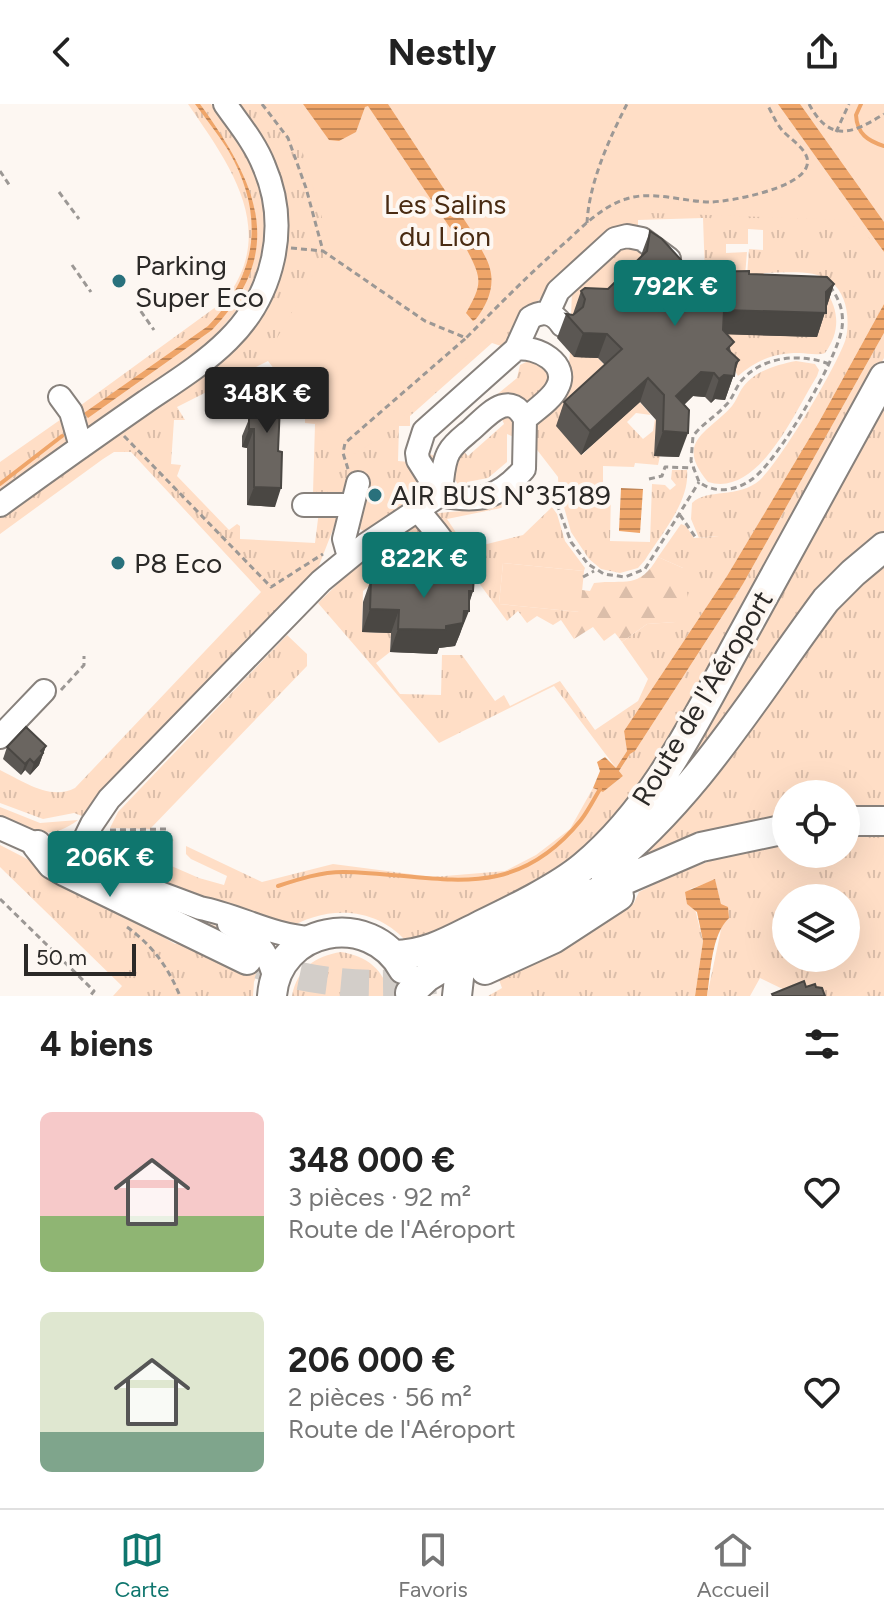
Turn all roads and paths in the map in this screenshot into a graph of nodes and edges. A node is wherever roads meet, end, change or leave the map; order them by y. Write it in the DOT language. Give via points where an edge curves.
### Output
graph roads {
  1 [pos="225,104"];
  2 [pos="262,104"];
  3 [pos="627,104"];
  4 [pos="767,104"];
  5 [pos="809,104"];
  6 [pos="849,104"];
  7 [pos="884,114"];
  8 [pos="836,132"];
  9 [pos="0,171"];
  10 [pos="10,186"];
  11 [pos="59,192"];
  12 [pos="79,219"];
  13 [pos="587,223"];
  14 [pos="276,246"];
  15 [pos="323,251"];
  16 [pos="72,265"];
  17 [pos="689,277"];
  18 [pos="827,285"];
  19 [pos="91,292"];
  20 [pos="135,303"];
  21 [pos="557,327"];
  22 [pos="154,330"];
  23 [pos="466,338"];
  24 [pos="516,349"];
  25 [pos="829,364"];
  26 [pos="558,368"];
  27 [pos="884,377"];
  28 [pos="60,397"];
  29 [pos="525,419"];
  30 [pos="113,425"];
  31 [pos="81,447"];
  32 [pos="693,468"];
  33 [pos="649,479"];
  34 [pos="699,482"];
  35 [pos="358,483"];
  36 [pos="542,491"];
  37 [pos="429,503"];
  38 [pos="0,505"];
  39 [pos="304,505"];
  40 [pos="352,505"];
  41 [pos="679,515"];
  42 [pos="381,535"];
  43 [pos="696,538"];
  44 [pos="884,547"];
  45 [pos="347,551"];
  46 [pos="595,570"];
  47 [pos="583,577"];
  48 [pos="44,691"];
  49 [pos="0,737"];
  50 [pos="860,821"];
  51 [pos="884,821"];
  52 [pos="0,828"];
  53 [pos="772,832"];
  54 [pos="37,845"];
  55 [pos="74,861"];
  56 [pos="0,899"];
  57 [pos="200,908"];
  58 [pos="116,919"];
  59 [pos="489,921"];
  60 [pos="311,938"];
  61 [pos="394,955"];
  62 [pos="247,960"];
  63 [pos="477,962"];
  64 [pos="273,988"];
  65 [pos="410,995"];
  66 [pos="90,996"];
  67 [pos="180,996"];
  68 [pos="457,996"];
  1 -- 14 [label="street" via="257,150 271,183"];
  2 -- 15 [label="path" via="288,138"];
  3 -- 13 [label="path" via="592,187"];
  4 -- 13 [label="path" via="805,154 805,171 795,179 728,200 628,198"];
  5 -- 8 [label="path"];
  6 -- 8 [label="path"];
  7 -- 8 [label="path" via="856,129"];
  9 -- 10 [label="path"];
  11 -- 12 [label="path"];
  13 -- 23 [label="path"];
  14 -- 15 [label="path"];
  14 -- 30 [label="street" via="264,288 240,328 205,360"];
  15 -- 23 [label="path" via="425,321"];
  16 -- 19 [label="path"];
  17 -- 21 [label="street" via="649,242 615,239 558,291"];
  18 -- 25 [label="path" via="843,316"];
  20 -- 22 [label="path"];
  21 -- 24 [label="street" via="542,313 530,318"];
  21 -- 26 [label="street"];
  23 -- 35 [label="path" via="345,443 349,474"];
  24 -- 26 [label="street" via="538,351"];
  24 -- 37 [label="street" via="424,431 418,460"];
  25 -- 32 [label="path" via="793,358 750,372 728,404 693,436"];
  25 -- 34 [label="path" via="761,472 726,490"];
  26 -- 29 [label="street" via="558,387"];
  27 -- 59 [label="main road, Route de l'Aéroport" via="652,789 583,867"];
  28 -- 31 [label="street" via="71,412"];
  29 -- 37 [label="street" via="518,408 500,406 453,446"];
  29 -- 37 [label="street" via="524,469 498,494"];
  30 -- 31 [label="street"];
  30 -- 45 [label="path" via="271,587 315,558"];
  31 -- 38 [label="street"];
  32 -- 33 [label="path" via="665,467 662,476"];
  32 -- 34 [label="path"];
  34 -- 41 [label="path"];
  35 -- 40 [label="street"];
  36 -- 46 [label="path" via="557,504 571,542"];
  37 -- 42 [label="street"];
  37 -- 42 [label="street" via="454,559 450,580 436,585 417,582"];
  39 -- 40 [label="street"];
  40 -- 45 [label="street"];
  41 -- 43 [label="path"];
  41 -- 46 [label="path" via="645,569 625,577"];
  42 -- 45 [label="street"];
  44 -- 59 [label="main road" via="826,600 719,750 653,827 591,878"];
  45 -- 55 [label="street" via="109,799"];
  46 -- 47 [label="path"];
  48 -- 49 [label="street"];
  50 -- 51 [label="main road"];
  52 -- 54 [label="street"];
  53 -- 63 [label="main road" via="701,847 610,885 548,913"];
  54 -- 55 [label="street"];
  54 -- 62 [label="main road" via="66,872"];
  55 -- 57 [label="street"];
  56 -- 66 [label="path" via="94,991"];
  57 -- 60 [label="street" via="273,932"];
  57 -- 64 [label="street" via="263,948 271,963"];
  58 -- 67 [label="path" via="146,941"];
  59 -- 61 [label="main road, Route de l'Aéroport" via="420,953"];
  60 -- 61 [label="main road" via="354,932 371,937"];
  60 -- 64 [label="main road" via="288,955"];
  61 -- 65 [label="main road"];
  63 -- 65 [label="main road" via="427,977"];
  63 -- 68 [label="main road" via="460,969"];
}
